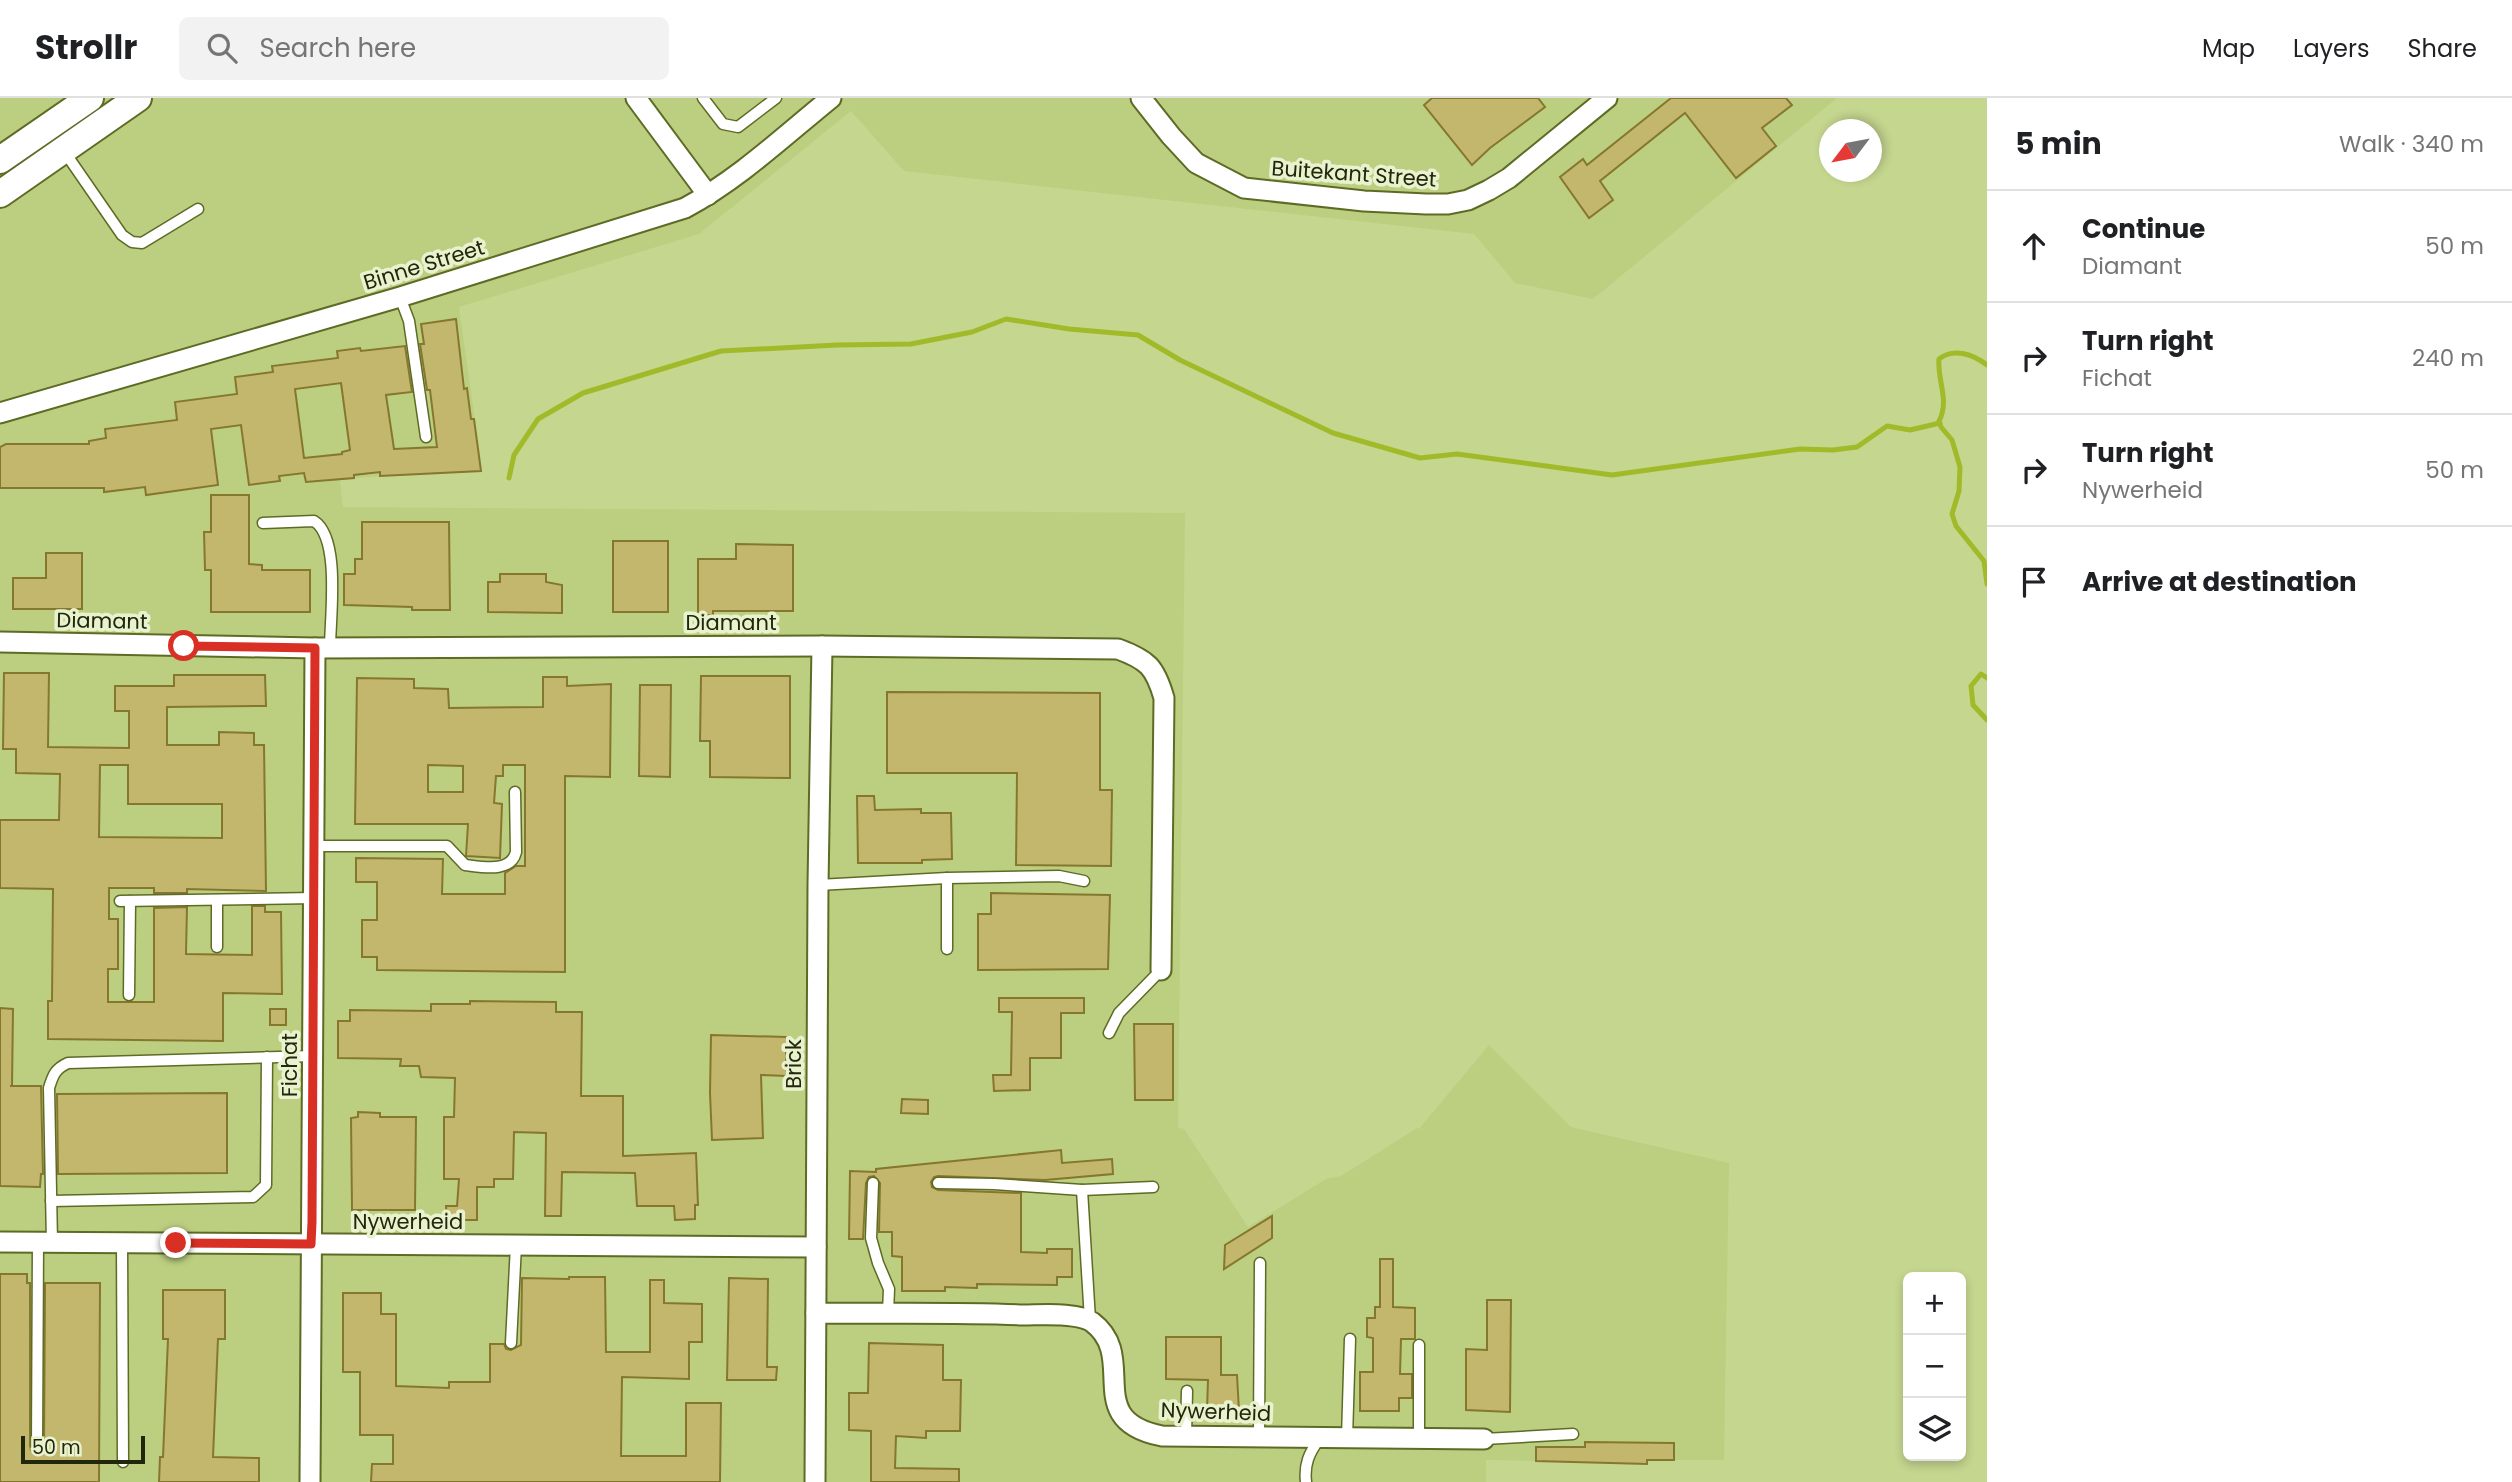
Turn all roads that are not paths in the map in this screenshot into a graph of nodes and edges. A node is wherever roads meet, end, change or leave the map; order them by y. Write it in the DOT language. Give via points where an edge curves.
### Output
graph roads {
  1 [pos="138,98"];
  2 [pos="636,98"];
  3 [pos="703,98"];
  4 [pos="776,98"];
  5 [pos="831,98"];
  6 [pos="1141,98"];
  7 [pos="1606,98"];
  8 [pos="79,101"];
  9 [pos="94,130"];
  10 [pos="64,150"];
  11 [pos="0,160"];
  12 [pos="0,194"];
  13 [pos="708,195"];
  14 [pos="198,209"];
  15 [pos="400,297"];
  16 [pos="0,413"];
  17 [pos="426,437"];
  18 [pos="263,523"];
  19 [pos="0,642"];
  20 [pos="822,646"];
  21 [pos="323,648"];
  22 [pos="515,792"];
  23 [pos="315,846"];
  24 [pos="947,878"];
  25 [pos="1084,881"];
  26 [pos="818,885"];
  27 [pos="314,898"];
  28 [pos="217,900"];
  29 [pos="217,947"];
  30 [pos="947,949"];
  31 [pos="1161,970"];
  32 [pos="130,995"];
  33 [pos="1109,1033"];
  34 [pos="313,1056"];
  35 [pos="268,1057"];
  36 [pos="873,1183"];
  37 [pos="938,1183"];
  38 [pos="1153,1187"];
  39 [pos="1082,1190"];
  40 [pos="51,1201"];
  41 [pos="0,1242"];
  42 [pos="45,1242"];
  43 [pos="122,1243"];
  44 [pos="311,1244"];
  45 [pos="516,1245"];
  46 [pos="816,1247"];
  47 [pos="1260,1264"];
  48 [pos="816,1313"];
  49 [pos="888,1313"];
  50 [pos="1090,1321"];
  51 [pos="1350,1339"];
  52 [pos="511,1343"];
  53 [pos="1419,1345"];
  54 [pos="1187,1391"];
  55 [pos="1573,1434"];
  56 [pos="1186,1436"];
  57 [pos="1259,1437"];
  58 [pos="1321,1438"];
  59 [pos="1347,1438"];
  60 [pos="1419,1438"];
  61 [pos="1484,1439"];
  62 [pos="37,1446"];
  63 [pos="123,1462"];
  64 [pos="310,1482"];
  65 [pos="815,1482"];
  66 [pos="1306,1482"];
  1 -- 9 [label="street"];
  2 -- 13 [label="street"];
  3 -- 4 [label="lane" via="723,124 738,127"];
  5 -- 13 [label="street, Binne Street"];
  6 -- 7 [label="street, Buitekant Street" via="1196,163 1244,188 1364,201 1448,204 1468,200 1508,178"];
  8 -- 9 [label="lane"];
  8 -- 11 [label="street"];
  9 -- 10 [label="street"];
  10 -- 12 [label="street"];
  10 -- 14 [label="lane" via="122,235 132,242 142,243"];
  13 -- 15 [label="street, Binne Street" via="685,208"];
  15 -- 16 [label="street, Binne Street"];
  15 -- 17 [label="lane" via="409,321"];
  18 -- 21 [label="lane" via="314,521 326,535 331,558"];
  19 -- 21 [label="street, Diamant"];
  20 -- 21 [label="street, Diamant"];
  20 -- 26 [label="street, Brick"];
  20 -- 31 [label="street, Diamant" via="1118,649 1153,668 1164,698"];
  21 -- 23 [label="street, Fichat"];
  22 -- 23 [label="lane" via="516,852 504,867 465,865 447,846"];
  23 -- 27 [label="street, Fichat"];
  24 -- 25 [label="lane" via="1059,876"];
  24 -- 26 [label="lane"];
  24 -- 30 [label="lane"];
  26 -- 46 [label="street, Brick"];
  27 -- 28 [label="lane"];
  27 -- 34 [label="street, Fichat"];
  28 -- 29 [label="lane"];
  28 -- 32 [label="lane" via="125,901"];
  31 -- 33 [label="lane" via="1119,1013"];
  34 -- 35 [label="lane"];
  34 -- 44 [label="street, Fichat"];
  35 -- 40 [label="lane" via="68,1063 59,1067 49,1088"];
  35 -- 40 [label="lane" via="266,1185 253,1197"];
  36 -- 49 [label="lane" via="872,1238 889,1289"];
  37 -- 39 [label="lane"];
  38 -- 39 [label="lane"];
  39 -- 50 [label="lane"];
  40 -- 42 [label="lane"];
  41 -- 42 [label="street, Nywerheid"];
  42 -- 43 [label="street, Nywerheid"];
  42 -- 62 [label="lane"];
  43 -- 44 [label="street, Nywerheid"];
  43 -- 63 [label="lane"];
  44 -- 45 [label="street, Nywerheid"];
  44 -- 64 [label="street, Fichat"];
  45 -- 46 [label="street, Nywerheid"];
  45 -- 52 [label="lane"];
  46 -- 48 [label="street, Brick"];
  47 -- 57 [label="lane"];
  48 -- 49 [label="street"];
  48 -- 65 [label="street, Brick"];
  49 -- 50 [label="street" via="1062,1316"];
  50 -- 56 [label="street, Nywerheid" via="1110,1344 1116,1405 1126,1421 1143,1432"];
  51 -- 59 [label="lane"];
  53 -- 60 [label="lane"];
  54 -- 56 [label="lane"];
  55 -- 61 [label="lane"];
  56 -- 57 [label="street, Nywerheid"];
  57 -- 58 [label="street, Nywerheid"];
  58 -- 59 [label="street, Nywerheid"];
  58 -- 66 [label="lane" via="1304,1467"];
  59 -- 60 [label="street, Nywerheid"];
  60 -- 61 [label="street, Nywerheid"];
}
